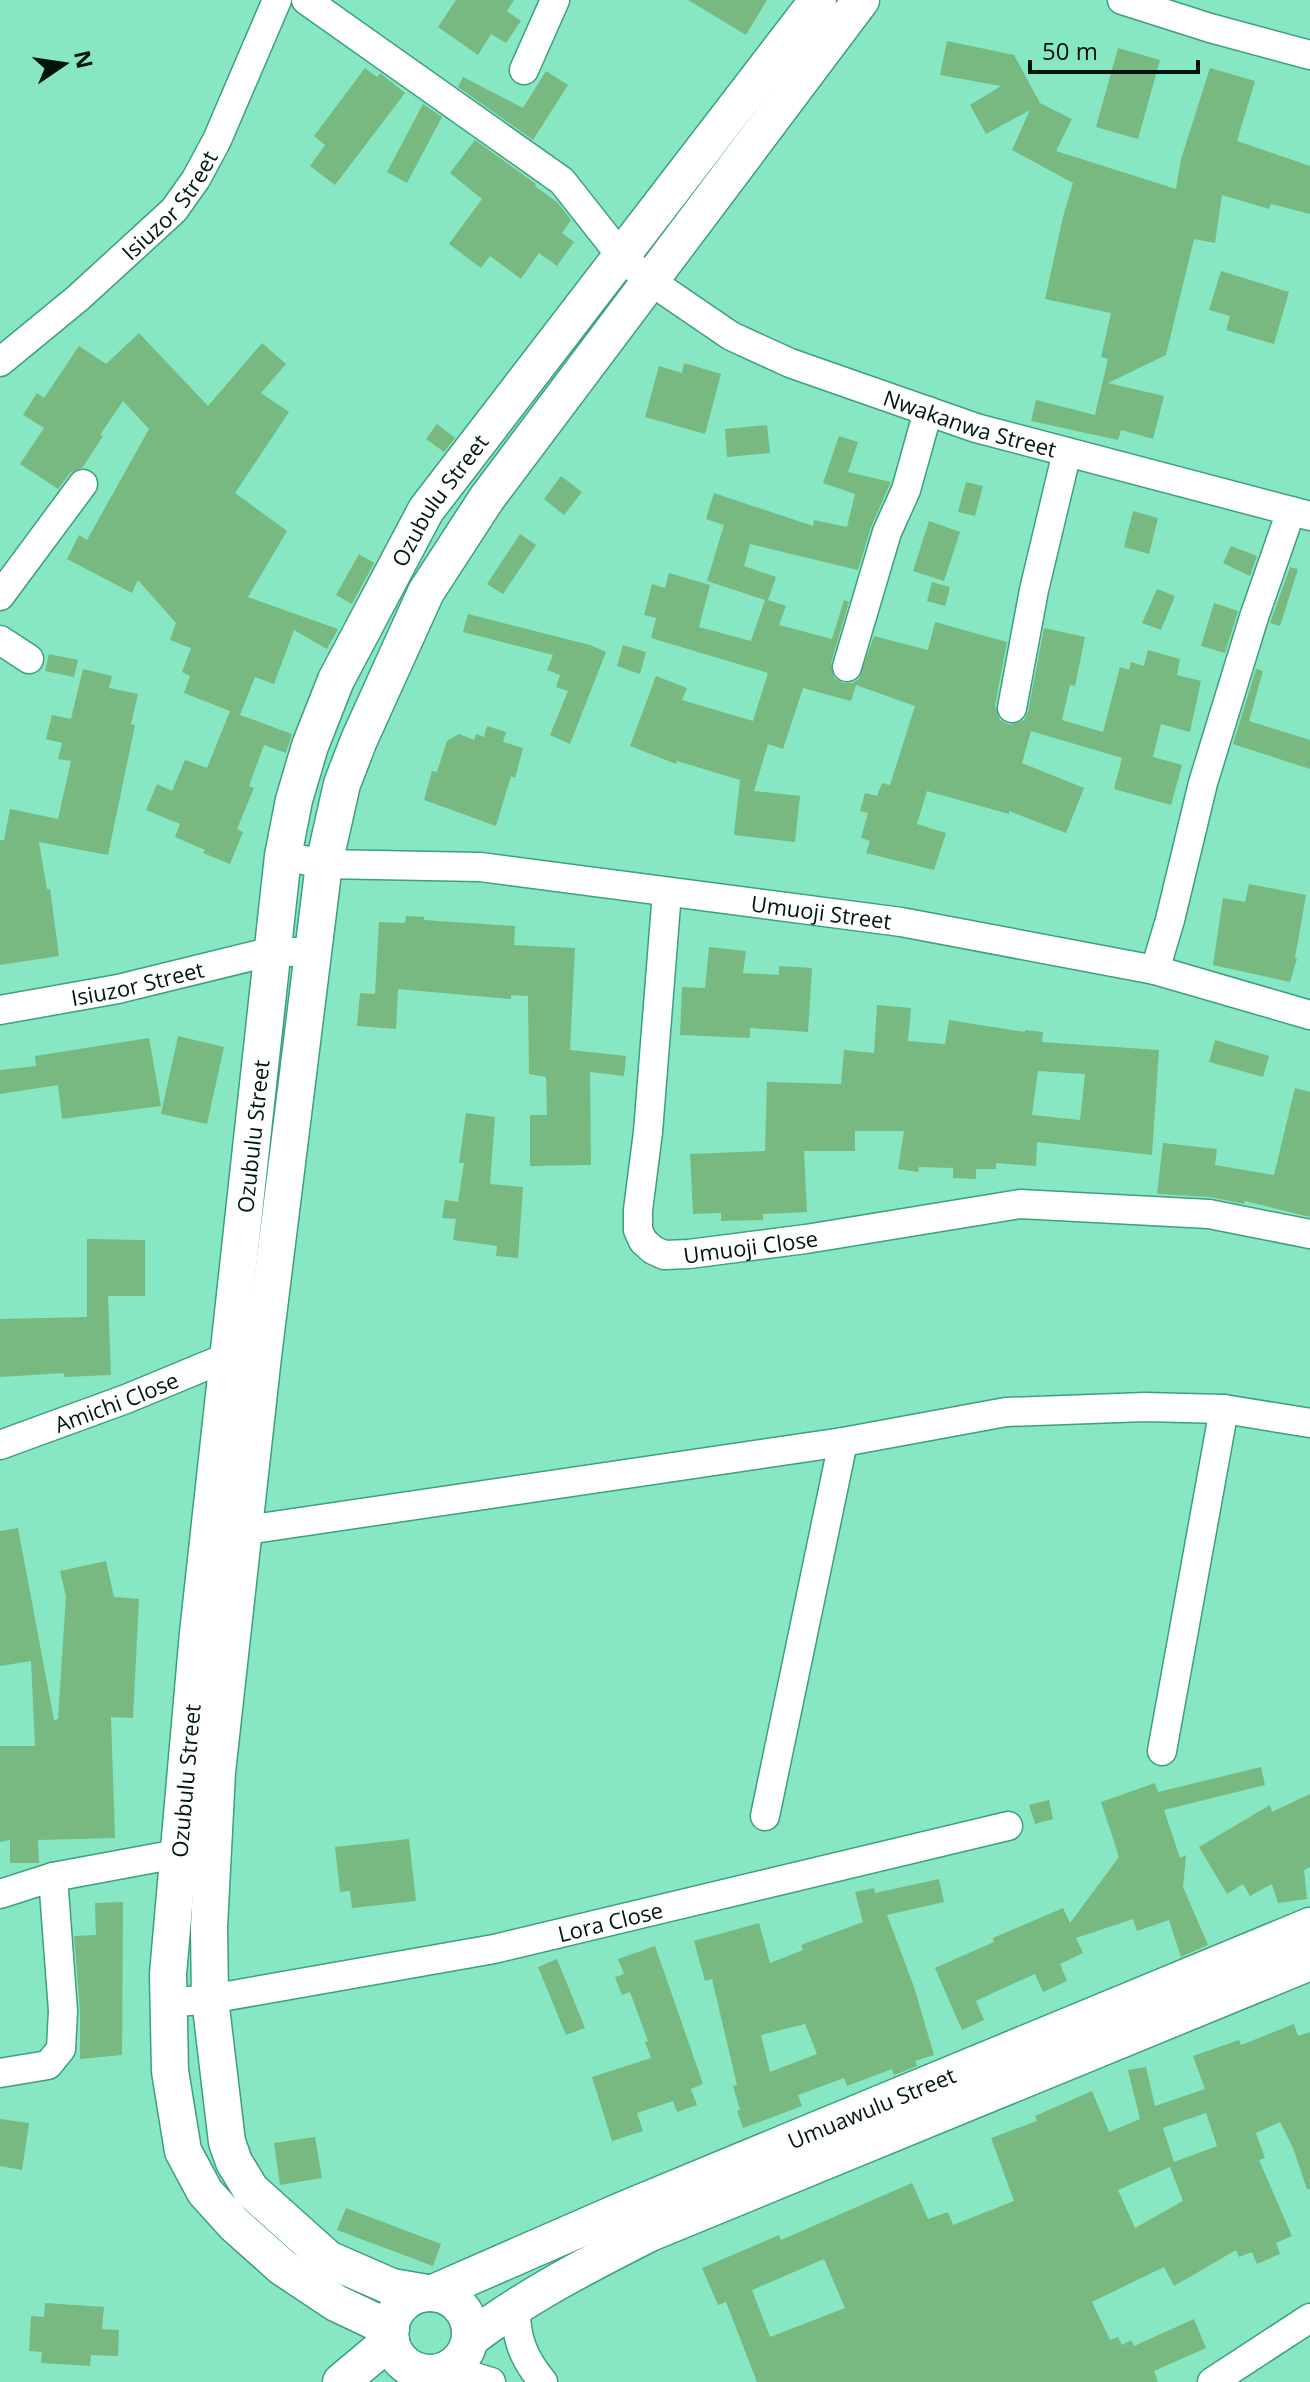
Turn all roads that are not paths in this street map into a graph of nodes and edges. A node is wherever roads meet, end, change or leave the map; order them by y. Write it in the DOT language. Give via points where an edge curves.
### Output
graph roads {
  1 [pos="277,0"];
  2 [pos="306,0"];
  3 [pos="555,0"];
  4 [pos="818,0"];
  5 [pos="861,0"];
  6 [pos="1122,0"];
  7 [pos="1310,55"];
  8 [pos="524,70"];
  9 [pos="622,257"];
  10 [pos="649,280"];
  11 [pos="0,362"];
  12 [pos="928,411"];
  13 [pos="1067,452"];
  14 [pos="83,484"];
  15 [pos="1301,513"];
  16 [pos="0,596"];
  17 [pos="0,640"];
  18 [pos="29,659"];
  19 [pos="847,667"];
  20 [pos="1012,708"];
  21 [pos="283,856"];
  22 [pos="324,864"];
  23 [pos="667,892"];
  24 [pos="273,951"];
  25 [pos="313,953"];
  26 [pos="1155,970"];
  27 [pos="0,1010"];
  28 [pos="1310,1015"];
  29 [pos="1310,1234"];
  30 [pos="247,1356"];
  31 [pos="1224,1409"];
  32 [pos="1310,1423"];
  33 [pos="843,1442"];
  34 [pos="0,1445"];
  35 [pos="211,1519"];
  36 [pos="246,1530"];
  37 [pos="1162,1751"];
  38 [pos="765,1816"];
  39 [pos="1008,1826"];
  40 [pos="177,1854"];
  41 [pos="213,1855"];
  42 [pos="53,1877"];
  43 [pos="0,1894"];
  44 [pos="1310,1926"];
  45 [pos="1310,1962"];
  46 [pos="210,1999"];
  47 [pos="168,2003"];
  48 [pos="0,2073"];
  49 [pos="430,2293"];
  50 [pos="516,2305"];
  51 [pos="1310,2318"];
  52 [pos="391,2334"];
  53 [pos="470,2339"];
  54 [pos="448,2369"];
  55 [pos="404,2376"];
  56 [pos="341,2382"];
  57 [pos="491,2382"];
  58 [pos="543,2382"];
  59 [pos="1212,2382"];
  1 -- 11 [label="street, Isiuzor Street" via="217,140 174,210"];
  2 -- 9 [label="street, Nwakanwa Street" via="562,181"];
  3 -- 8 [label="street"];
  4 -- 9 [label="main road, Ozubulu Street"];
  5 -- 10 [label="main road, Ozubulu Street"];
  6 -- 7 [label="street"];
  9 -- 10 [label="street, Nwakanwa Street"];
  9 -- 21 [label="main road, Ozubulu Street" via="426,510 336,680 310,746"];
  10 -- 12 [label="street, Nwakanwa Street" via="731,336 790,363"];
  10 -- 22 [label="main road, Ozubulu Street" via="487,498 426,592 342,784"];
  12 -- 13 [label="street, Nwakanwa Street"];
  12 -- 19 [label="street"];
  13 -- 15 [label="street, Nwakanwa Street"];
  13 -- 20 [label="street"];
  14 -- 16 [label="street"];
  15 -- 26 [label="street" via="1254,617 1203,783"];
  17 -- 18 [label="street"];
  21 -- 22 [label="street, Umuoji Street"];
  21 -- 24 [label="main road, Ozubulu Street"];
  22 -- 23 [label="street, Umuoji Street" via="480,867"];
  22 -- 25 [label="main road, Ozubulu Street"];
  23 -- 26 [label="street, Umuoji Street" via="901,922"];
  23 -- 29 [label="street, Umuoji Close" via="638,1210 638,1230 653,1250 689,1254 1020,1204 1209,1214"];
  24 -- 25 [label="street, Isiuzor Street"];
  24 -- 27 [label="street, Isiuzor Street" via="118,989"];
  24 -- 30 [label="main road, Ozubulu Street"];
  25 -- 30 [label="main road, Ozubulu Street"];
  26 -- 28 [label="street, Umuoji Street"];
  30 -- 34 [label="street, Amichi Close"];
  30 -- 35 [label="main road, Ozubulu Street"];
  30 -- 36 [label="main road, Ozubulu Street"];
  31 -- 32 [label="street"];
  31 -- 33 [label="street" via="1006,1412"];
  31 -- 37 [label="street"];
  33 -- 36 [label="street"];
  33 -- 38 [label="street"];
  35 -- 36 [label="street"];
  35 -- 40 [label="main road, Ozubulu Street"];
  36 -- 41 [label="main road, Ozubulu Street" via="217,1772"];
  39 -- 46 [label="street, Lora Close" via="494,1949"];
  40 -- 41 [label="street"];
  40 -- 42 [label="street"];
  40 -- 47 [label="main road, Ozubulu Street"];
  41 -- 46 [label="main road, Ozubulu Street"];
  42 -- 43 [label="street"];
  42 -- 48 [label="street" via="61,2049 48,2065"];
  44 -- 49 [label="main road, Umuawulu Street"];
  45 -- 50 [label="main road, Umuawulu Street" via="650,2233"];
  46 -- 47 [label="street, Lora Close"];
  46 -- 49 [label="main road, Ozubulu Street" via="227,2142 251,2190 328,2259 392,2287"];
  47 -- 52 [label="main road, Ozubulu Street" via="174,2107 183,2151 205,2192 282,2267"];
  49 -- 52 [label="main road" via="398,2309"];
  49 -- 53 [label="main road" via="461,2308"];
  50 -- 53 [label="main road, Umuawulu Street"];
  50 -- 58 [label="street" via="521,2348"];
  51 -- 59 [label="street"];
  52 -- 55 [label="main road"];
  52 -- 56 [label="main road"];
  53 -- 54 [label="main road"];
  54 -- 55 [label="main road"];
  54 -- 57 [label="street"];
}
